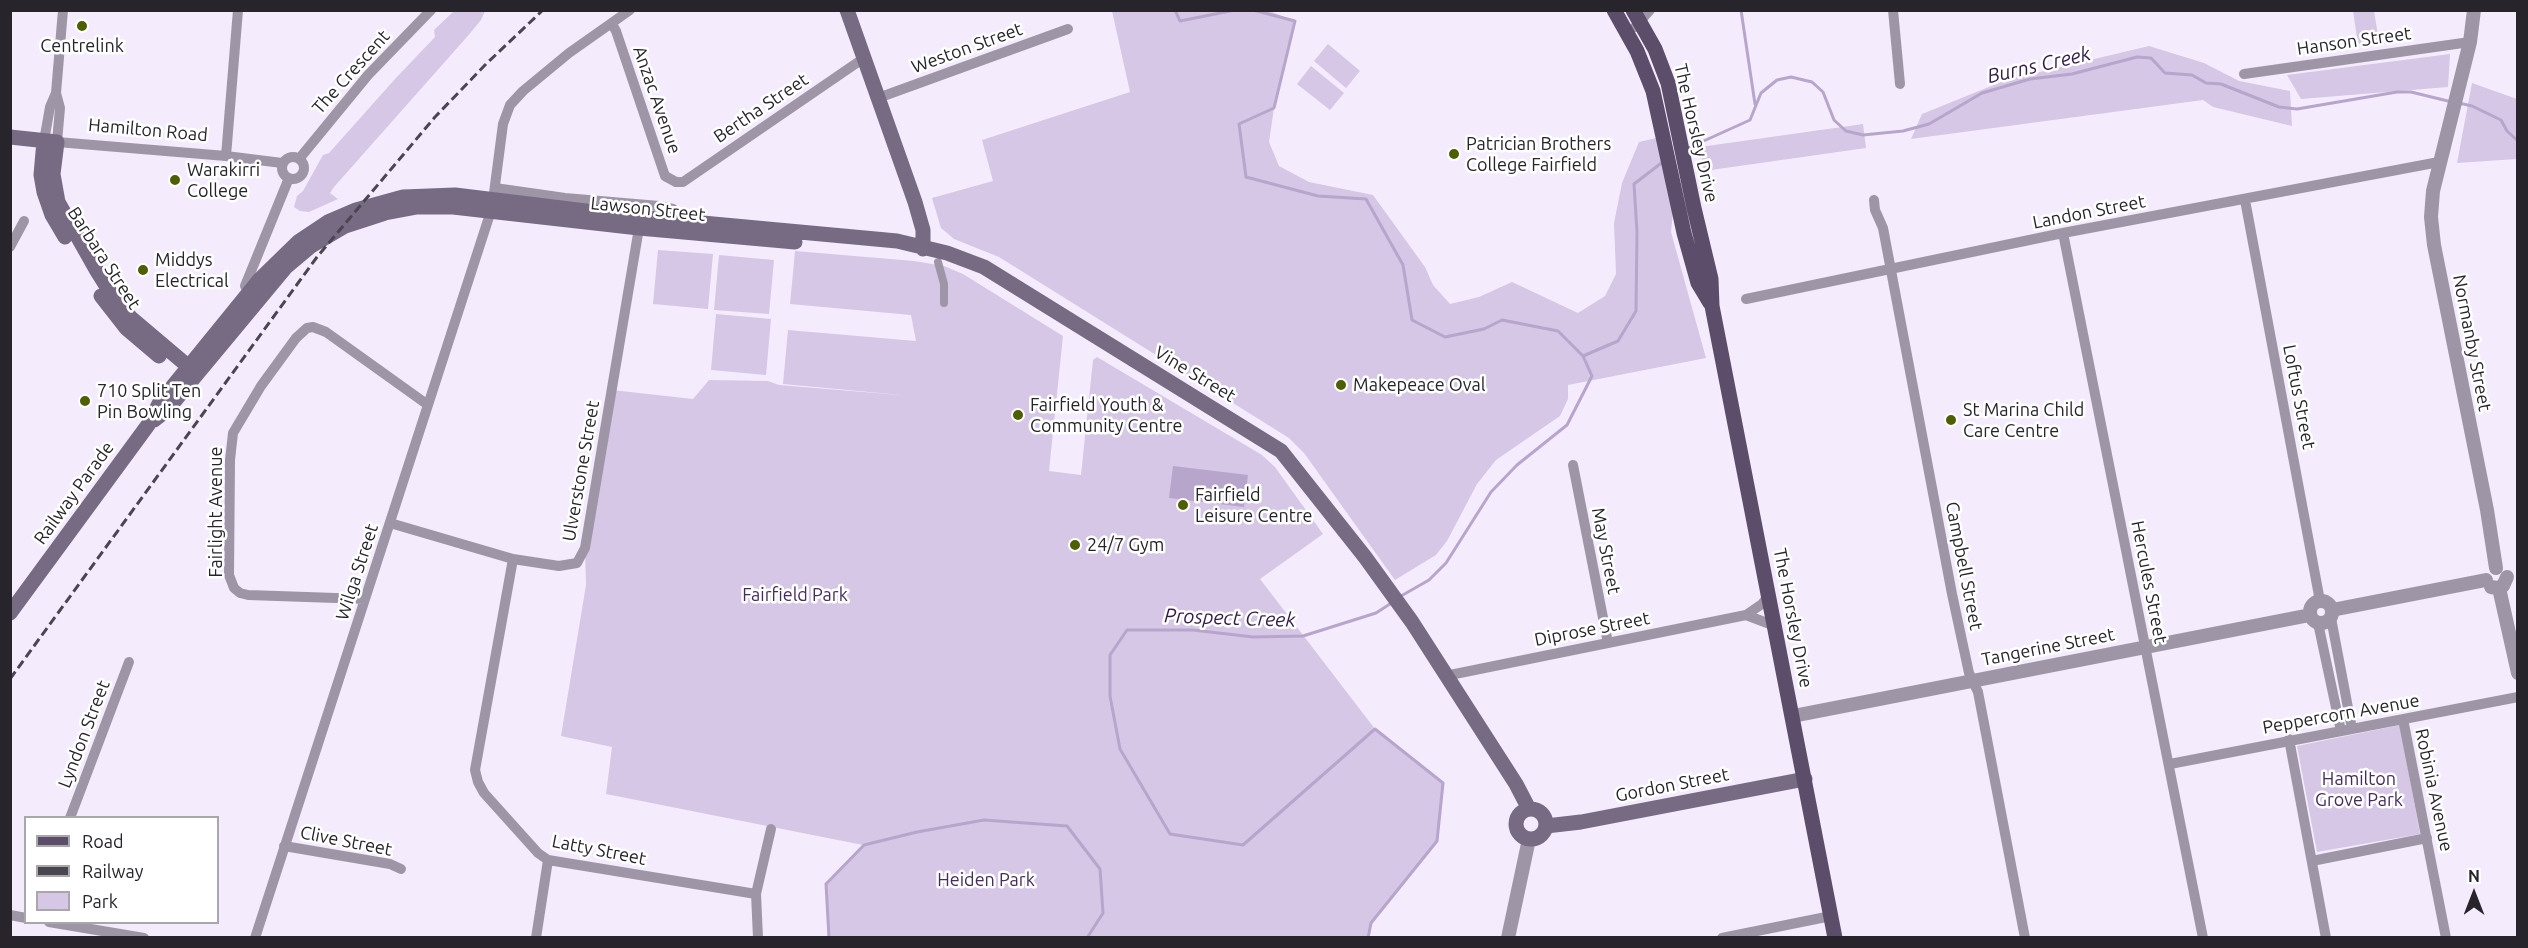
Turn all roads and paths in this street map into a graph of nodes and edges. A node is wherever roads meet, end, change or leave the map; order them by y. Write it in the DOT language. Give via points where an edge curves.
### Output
graph roads {
  1 [pos="63,10"];
  2 [pos="238,10"];
  3 [pos="431,10"];
  4 [pos="630,10"];
  5 [pos="847,10"];
  6 [pos="1614,10"];
  7 [pos="1899,10"];
  8 [pos="2474,10"];
  9 [pos="1893,11"];
  10 [pos="1641,14"];
  11 [pos="612,24"];
  12 [pos="1068,29"];
  13 [pos="1629,33"];
  14 [pos="2470,42"];
  15 [pos="864,58"];
  16 [pos="2244,74"];
  17 [pos="1900,84"];
  18 [pos="878,99"];
  19 [pos="1672,135"];
  20 [pos="10,137"];
  21 [pos="51,141"];
  22 [pos="226,156"];
  23 [pos="298,159"];
  24 [pos="2439,162"];
  25 [pos="282,163"];
  26 [pos="289,178"];
  27 [pos="676,183"];
  28 [pos="1874,200"];
  29 [pos="2245,200"];
  30 [pos="489,217"];
  31 [pos="24,221"];
  32 [pos="689,222"];
  33 [pos="631,224"];
  34 [pos="2063,233"];
  35 [pos="10,247"];
  36 [pos="923,249"];
  37 [pos="938,262"];
  38 [pos="1892,270"];
  39 [pos="245,286"];
  40 [pos="1746,299"];
  41 [pos="944,303"];
  42 [pos="189,374"];
  43 [pos="428,405"];
  44 [pos="1573,465"];
  45 [pos="390,523"];
  46 [pos="513,560"];
  47 [pos="2502,580"];
  48 [pos="1769,596"];
  49 [pos="365,599"];
  50 [pos="2320,601"];
  51 [pos="10,613"];
  52 [pos="1746,615"];
  53 [pos="2323,616"];
  54 [pos="1775,626"];
  55 [pos="1608,643"];
  56 [pos="2145,647"];
  57 [pos="129,662"];
  58 [pos="2517,673"];
  59 [pos="1445,676"];
  60 [pos="1972,680"];
  61 [pos="2517,697"];
  62 [pos="1793,716"];
  63 [pos="2403,720"];
  64 [pos="2347,730"];
  65 [pos="2289,740"];
  66 [pos="2170,764"];
  67 [pos="1805,778"];
  68 [pos="1529,809"];
  69 [pos="71,816"];
  70 [pos="1546,826"];
  71 [pos="771,829"];
  72 [pos="2427,838"];
  73 [pos="1528,839"];
  74 [pos="285,846"];
  75 [pos="548,860"];
  76 [pos="2312,861"];
  77 [pos="401,869"];
  78 [pos="756,894"];
  79 [pos="1831,916"];
  80 [pos="61,924"];
  81 [pos="144,938"];
  82 [pos="255,938"];
  83 [pos="536,938"];
  84 [pos="758,938"];
  85 [pos="1508,938"];
  86 [pos="1722,938"];
  87 [pos="1835,938"];
  88 [pos="2025,938"];
  89 [pos="2203,938"];
  90 [pos="2326,938"];
  91 [pos="2446,938"];
  1 -- 21 [label="street, Barbara Street" via="56,93 60,108"];
  2 -- 22 [label="street"];
  3 -- 23 [label="street, The Crescent" via="368,75"];
  4 -- 11 [label="street"];
  5 -- 15 [label="main road"];
  6 -- 13 [label="main road, The Horsley Drive"];
  7 -- 9 [label="street"];
  8 -- 14 [label="street, Normanby Street"];
  9 -- 17 [label="street"];
  10 -- 13 [label="street"];
  10 -- 19 [label="main road, The Horsley Drive" via="1668,83"];
  11 -- 27 [label="street, Anzac Avenue" via="665,176"];
  11 -- 32 [label="street, Lawson Street" via="569,52 515,98 506,114 495,191 659,206 673,209"];
  12 -- 18 [label="street, Weston Street"];
  13 -- 19 [label="main road, The Horsley Drive"];
  14 -- 16 [label="street, Hanson Street"];
  14 -- 24 [label="street, Normanby Street"];
  15 -- 18 [label="main road"];
  15 -- 27 [label="street, Bertha Street" via="683,182"];
  18 -- 36 [label="main road" via="915,202 923,230"];
  19 -- 48 [label="main road, The Horsley Drive" via="1698,283 1712,306"];
  20 -- 21 [label="main road, Hamilton Road"];
  21 -- 22 [label="street, Hamilton Road"];
  21 -- 42 [label="main road, Barbara Street" via="54,187 74,232 112,295"];
  22 -- 25 [label="street, Hamilton Road"];
  23 -- 25 [label="street" via="291,157"];
  23 -- 26 [label="street" via="303,163 300,177"];
  24 -- 29 [label="street, Landon Street"];
  24 -- 47 [label="street, Normanby Street" via="2431,217 2434,246 2487,510 2496,568 2487,573"];
  25 -- 26 [label="street" via="282,171"];
  26 -- 39 [label="street"];
  28 -- 38 [label="street, Campbell Street"];
  29 -- 34 [label="street, Landon Street"];
  29 -- 50 [label="street, Loftus Street"];
  30 -- 43 [label="street, Wilga Street"];
  31 -- 35 [label="street"];
  32 -- 33 [label="main road, Lawson Street"];
  32 -- 36 [label="main road, Lawson Street" via="897,241"];
  33 -- 36 [label="main road, Lawson Street" via="896,251"];
  33 -- 42 [label="main road, Lawson Street" via="453,207 417,207 366,218 311,246 286,267"];
  33 -- 46 [label="street, Ulverstone Street" via="581,558 571,566"];
  34 -- 38 [label="street, Landon Street"];
  34 -- 56 [label="street, Hercules Street"];
  36 -- 59 [label="main road, Vine Street" via="984,267 1270,443 1292,464 1380,578"];
  37 -- 41 [label="street"];
  38 -- 40 [label="street, Landon Street"];
  38 -- 60 [label="street, Campbell Street" via="1952,594"];
  42 -- 51 [label="main road, Railway Parade" via="160,402 148,425"];
  43 -- 45 [label="street, Wilga Street"];
  43 -- 49 [label="street, Fairlight Avenue" via="326,332 307,328 261,386 233,433 230,575 234,588 248,595"];
  44 -- 55 [label="street, May Street"];
  45 -- 46 [label="street, Ulverstone Street"];
  45 -- 49 [label="street, Wilga Street"];
  46 -- 75 [label="street, Latty Street" via="476,776 484,793"];
  47 -- 53 [label="street, Tangerine Street"];
  47 -- 58 [label="street"];
  48 -- 52 [label="street, Diprose Street"];
  48 -- 54 [label="main road, The Horsley Drive"];
  49 -- 74 [label="street, Wilga Street"];
  50 -- 53 [label="street" via="2313,604"];
  52 -- 54 [label="street"];
  52 -- 55 [label="street, Diprose Street"];
  53 -- 56 [label="street, Tangerine Street"];
  53 -- 64 [label="street"];
  54 -- 62 [label="main road, The Horsley Drive"];
  55 -- 59 [label="street, Diprose Street"];
  56 -- 60 [label="street, Tangerine Street"];
  56 -- 66 [label="street, Hercules Street"];
  57 -- 69 [label="street, Lyndon Street"];
  59 -- 68 [label="main road, Vine Street"];
  60 -- 62 [label="street, Tangerine Street"];
  60 -- 88 [label="street, Campbell Street" via="1978,692"];
  61 -- 63 [label="street, Peppercorn Avenue"];
  62 -- 67 [label="main road, The Horsley Drive"];
  63 -- 64 [label="street, Peppercorn Avenue"];
  63 -- 72 [label="street, Robinia Avenue"];
  64 -- 65 [label="street, Peppercorn Avenue"];
  65 -- 66 [label="street, Peppercorn Avenue"];
  65 -- 76 [label="street"];
  66 -- 89 [label="street, Hercules Street"];
  67 -- 70 [label="main road, Gordon Street"];
  67 -- 79 [label="main road, The Horsley Drive"];
  68 -- 70 [label="main road" via="1542,814"];
  68 -- 73 [label="main road" via="1520,813 1516,822 1520,835"];
  70 -- 73 [label="main road" via="1542,835"];
  71 -- 78 [label="street"];
  72 -- 76 [label="street"];
  72 -- 91 [label="street, Robinia Avenue"];
  73 -- 85 [label="street"];
  74 -- 77 [label="street, Clive Street"];
  74 -- 82 [label="street, Wilga Street"];
  75 -- 78 [label="street, Latty Street"];
  75 -- 83 [label="street"];
  76 -- 90 [label="street"];
  78 -- 84 [label="street"];
  79 -- 86 [label="street"];
  79 -- 87 [label="main road, The Horsley Drive"];
  80 -- 81 [label="street"];
}
